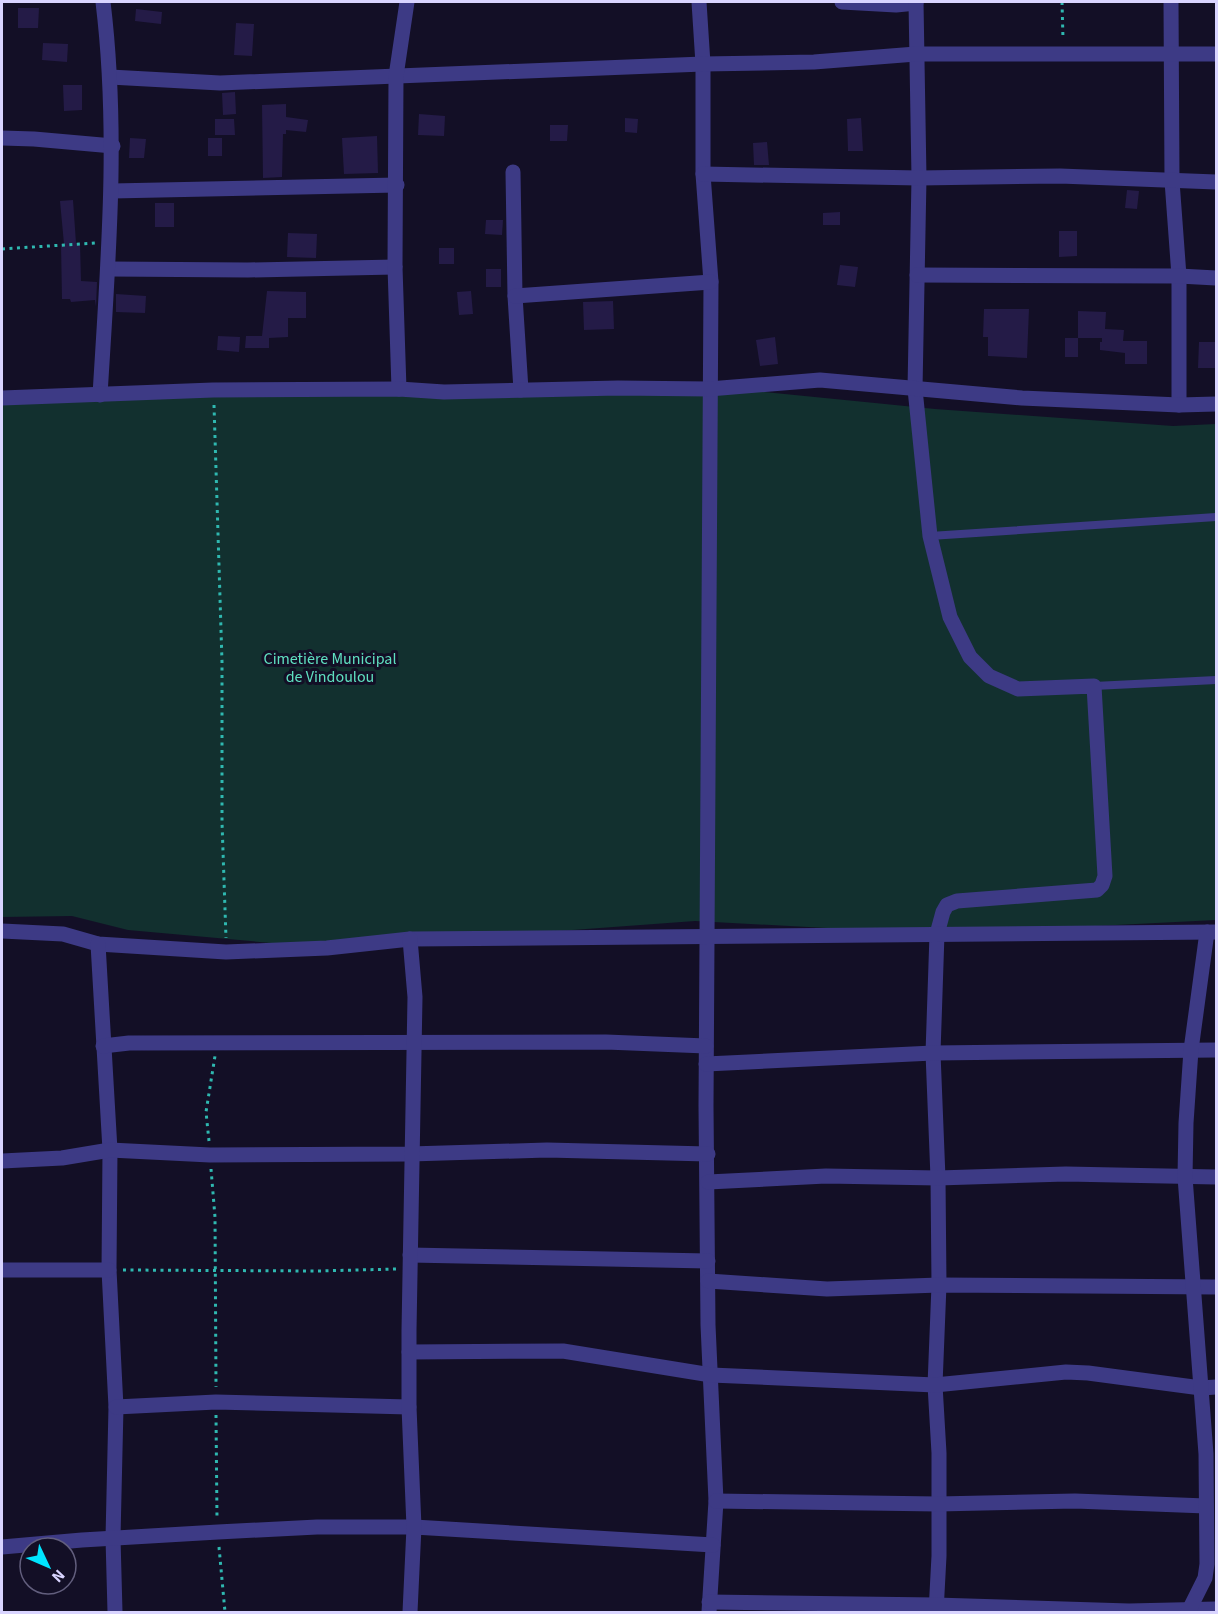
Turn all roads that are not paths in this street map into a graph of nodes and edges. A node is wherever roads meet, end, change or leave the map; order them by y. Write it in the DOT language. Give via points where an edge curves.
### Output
graph roads {
  1 [pos="103,2"];
  2 [pos="406,2"];
  3 [pos="699,2"];
  4 [pos="842,2"];
  5 [pos="916,2"];
  6 [pos="1171,2"];
  7 [pos="916,54"];
  8 [pos="1173,54"];
  9 [pos="1216,54"];
  10 [pos="703,64"];
  11 [pos="396,76"];
  12 [pos="110,77"];
  13 [pos="2,138"];
  14 [pos="113,146"];
  15 [pos="513,172"];
  16 [pos="703,174"];
  17 [pos="919,178"];
  18 [pos="1172,181"];
  19 [pos="1216,182"];
  20 [pos="397,185"];
  21 [pos="112,190"];
  22 [pos="395,267"];
  23 [pos="109,269"];
  24 [pos="917,275"];
  25 [pos="1179,276"];
  26 [pos="1216,278"];
  27 [pos="711,282"];
  28 [pos="515,296"];
  29 [pos="710,388"];
  30 [pos="399,389"];
  31 [pos="915,389"];
  32 [pos="521,390"];
  33 [pos="100,395"];
  34 [pos="2,398"];
  35 [pos="1216,404"];
  36 [pos="1179,405"];
  37 [pos="1216,517"];
  38 [pos="930,536"];
  39 [pos="1216,680"];
  40 [pos="1094,686"];
  41 [pos="2,931"];
  42 [pos="1212,932"];
  43 [pos="937,934"];
  44 [pos="708,937"];
  45 [pos="410,939"];
  46 [pos="98,944"];
  47 [pos="413,1042"];
  48 [pos="104,1046"];
  49 [pos="706,1046"];
  50 [pos="1191,1050"];
  51 [pos="1216,1050"];
  52 [pos="933,1053"];
  53 [pos="706,1064"];
  54 [pos="110,1150"];
  55 [pos="708,1154"];
  56 [pos="410,1155"];
  57 [pos="2,1161"];
  58 [pos="1185,1177"];
  59 [pos="1216,1177"];
  60 [pos="938,1178"];
  61 [pos="708,1182"];
  62 [pos="708,1261"];
  63 [pos="410,1262"];
  64 [pos="2,1270"];
  65 [pos="109,1270"];
  66 [pos="708,1281"];
  67 [pos="939,1285"];
  68 [pos="1216,1287"];
  69 [pos="1194,1288"];
  70 [pos="409,1352"];
  71 [pos="711,1375"];
  72 [pos="935,1384"];
  73 [pos="1216,1387"];
  74 [pos="1201,1388"];
  75 [pos="116,1407"];
  76 [pos="409,1407"];
  77 [pos="716,1501"];
  78 [pos="939,1504"];
  79 [pos="1206,1506"];
  80 [pos="414,1527"];
  81 [pos="113,1538"];
  82 [pos="713,1545"];
  83 [pos="2,1548"];
  84 [pos="709,1607"];
  85 [pos="936,1609"];
  86 [pos="1216,1609"];
  87 [pos="115,1612"];
  88 [pos="410,1612"];
  89 [pos="1188,1612"];
  1 -- 12 [label="street"];
  2 -- 11 [label="street"];
  3 -- 10 [label="street"];
  4 -- 5 [label="street"];
  5 -- 7 [label="street"];
  6 -- 8 [label="street"];
  7 -- 8 [label="street"];
  7 -- 10 [label="street" via="814,62"];
  7 -- 17 [label="street"];
  8 -- 9 [label="street"];
  8 -- 18 [label="street"];
  10 -- 11 [label="street"];
  10 -- 16 [label="street"];
  11 -- 12 [label="street" via="220,83"];
  11 -- 20 [label="street"];
  12 -- 14 [label="street"];
  13 -- 14 [label="street"];
  14 -- 21 [label="street"];
  15 -- 28 [label="street"];
  16 -- 17 [label="street"];
  16 -- 27 [label="street"];
  17 -- 18 [label="street" via="1060,176"];
  17 -- 24 [label="street"];
  18 -- 19 [label="street"];
  18 -- 25 [label="street"];
  20 -- 21 [label="street"];
  20 -- 22 [label="street"];
  21 -- 23 [label="street"];
  22 -- 23 [label="street"];
  22 -- 30 [label="street"];
  23 -- 33 [label="street"];
  24 -- 25 [label="street"];
  24 -- 31 [label="street"];
  25 -- 26 [label="street"];
  25 -- 36 [label="street"];
  27 -- 28 [label="street"];
  27 -- 29 [label="street"];
  28 -- 32 [label="street"];
  29 -- 31 [label="street" via="820,380"];
  29 -- 32 [label="street"];
  29 -- 44 [label="street"];
  30 -- 32 [label="street"];
  30 -- 33 [label="street"];
  31 -- 36 [label="street"];
  31 -- 38 [label="street"];
  33 -- 34 [label="street"];
  35 -- 36 [label="street"];
  37 -- 38 [label="lane"];
  38 -- 40 [label="street" via="950,617 970,657 990,676 1018,689"];
  39 -- 40 [label="lane"];
  40 -- 43 [label="street" via="1105,876 1102,885 1097,890 957,901 947,905"];
  41 -- 46 [label="street" via="63,934"];
  42 -- 43 [label="street"];
  42 -- 50 [label="street"];
  43 -- 44 [label="street"];
  43 -- 52 [label="street"];
  44 -- 45 [label="street"];
  44 -- 49 [label="street"];
  45 -- 46 [label="street" via="327,948 226,952"];
  45 -- 47 [label="street" via="415,997"];
  46 -- 48 [label="street"];
  47 -- 48 [label="street"];
  47 -- 49 [label="street"];
  47 -- 56 [label="street"];
  48 -- 54 [label="street"];
  49 -- 53 [label="street"];
  50 -- 51 [label="street"];
  50 -- 52 [label="street"];
  50 -- 58 [label="street"];
  52 -- 53 [label="street"];
  52 -- 60 [label="street"];
  53 -- 55 [label="street"];
  54 -- 56 [label="street" via="210,1155"];
  54 -- 57 [label="street" via="62,1158"];
  54 -- 65 [label="street"];
  55 -- 56 [label="street" via="547,1150"];
  55 -- 61 [label="street"];
  56 -- 63 [label="street"];
  58 -- 59 [label="street"];
  58 -- 60 [label="street" via="1066,1174"];
  58 -- 69 [label="street"];
  60 -- 61 [label="street" via="826,1176"];
  60 -- 67 [label="street"];
  61 -- 62 [label="street"];
  62 -- 63 [label="street"];
  62 -- 66 [label="street"];
  63 -- 70 [label="street"];
  64 -- 65 [label="street"];
  65 -- 75 [label="street"];
  66 -- 67 [label="street" via="827,1288"];
  66 -- 71 [label="street"];
  67 -- 69 [label="street"];
  67 -- 72 [label="street"];
  68 -- 69 [label="street"];
  69 -- 74 [label="street"];
  70 -- 71 [label="street" via="563,1351"];
  70 -- 76 [label="street"];
  71 -- 72 [label="street"];
  71 -- 77 [label="street"];
  72 -- 74 [label="street" via="1066,1372"];
  72 -- 78 [label="street"];
  73 -- 74 [label="street"];
  74 -- 79 [label="street"];
  75 -- 76 [label="street" via="216,1402"];
  75 -- 81 [label="street"];
  76 -- 80 [label="street"];
  77 -- 78 [label="street"];
  77 -- 82 [label="street"];
  78 -- 79 [label="street" via="1076,1501"];
  78 -- 85 [label="street"];
  79 -- 89 [label="street" via="1205,1578"];
  80 -- 81 [label="street" via="317,1527"];
  80 -- 82 [label="street"];
  80 -- 88 [label="street"];
  81 -- 83 [label="street"];
  81 -- 87 [label="street"];
  82 -- 84 [label="street"];
  84 -- 85 [label="street"];
  85 -- 89 [label="street"];
  86 -- 89 [label="street"];
}
